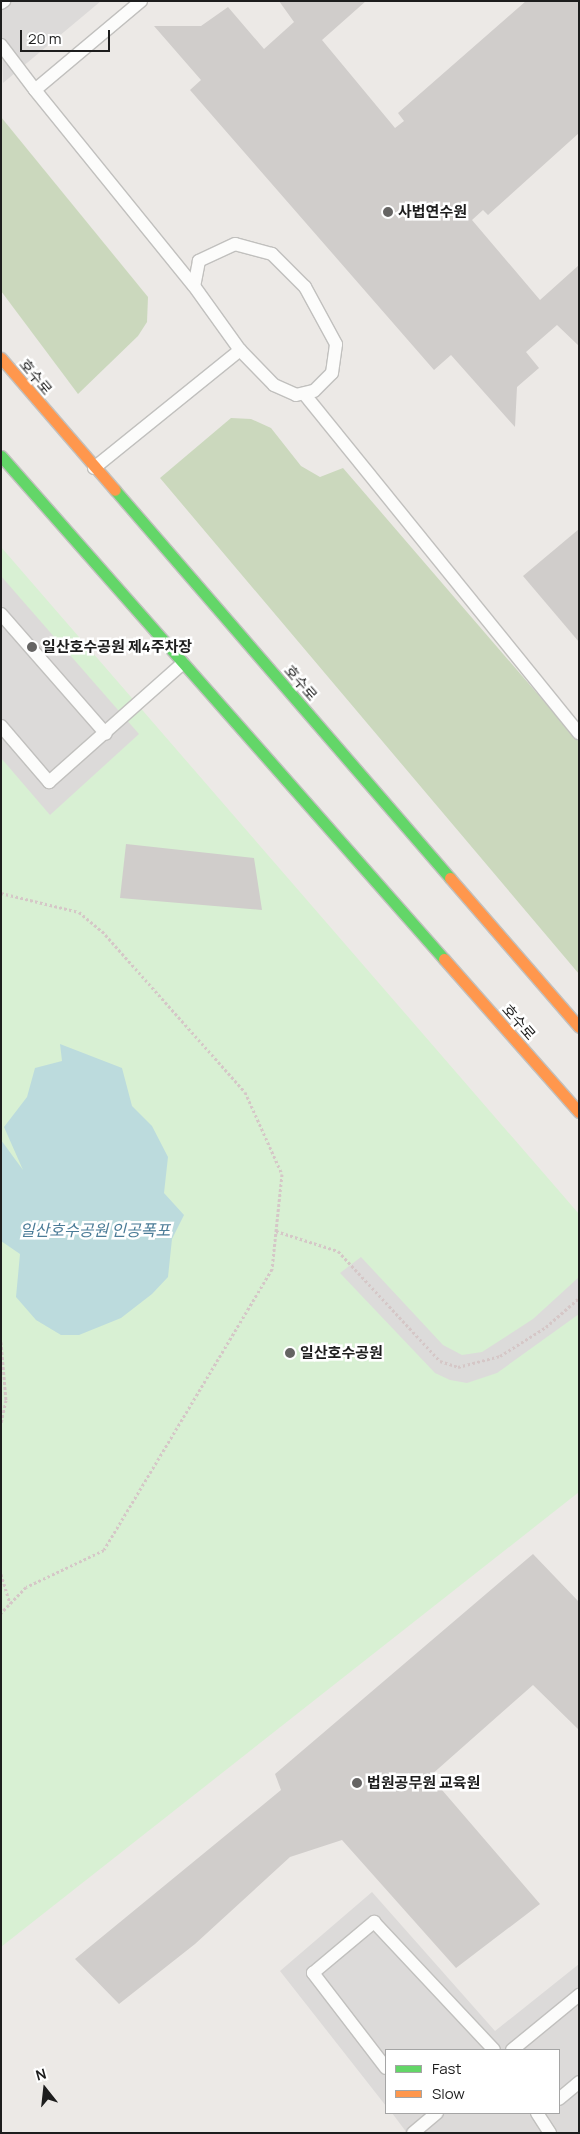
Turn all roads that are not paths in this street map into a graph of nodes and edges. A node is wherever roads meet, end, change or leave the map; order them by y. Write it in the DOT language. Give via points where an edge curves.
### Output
graph roads {
  1 [pos="141,1"];
  2 [pos="1,45"];
  3 [pos="35,90"];
  4 [pos="194,286"];
  5 [pos="240,350"];
  6 [pos="1,358"];
  7 [pos="305,395"];
  8 [pos="1,456"];
  9 [pos="94,468"];
  10 [pos="1,614"];
  11 [pos="183,663"];
  12 [pos="1,726"];
  13 [pos="579,733"];
  14 [pos="106,734"];
  15 [pos="579,1027"];
  16 [pos="579,1112"];
  17 [pos="579,1995"];
  18 [pos="493,2049"];
  19 [pos="513,2049"];
  20 [pos="385,2067"];
  21 [pos="579,2082"];
  22 [pos="560,2097"];
  23 [pos="539,2114"];
  24 [pos="428,2116"];
  25 [pos="413,2133"];
  26 [pos="550,2133"];
  1 -- 3 [label="lane"];
  2 -- 3 [label="lane"];
  3 -- 4 [label="lane"];
  4 -- 5 [label="lane"];
  4 -- 7 [label="lane" via="199,261 220,248 248,245 280,260 318,305 338,352 332,373"];
  5 -- 7 [label="lane" via="274,385"];
  5 -- 9 [label="lane"];
  6 -- 9 [label="main road, 호수로"];
  7 -- 13 [label="lane"];
  8 -- 11 [label="main road, 호수로"];
  9 -- 15 [label="main road, 호수로"];
  10 -- 14 [label="lane"];
  11 -- 14 [label="lane"];
  11 -- 16 [label="main road, 호수로"];
  12 -- 14 [label="lane" via="49,782"];
  17 -- 19 [label="lane"];
  18 -- 20 [label="lane" via="374,1922 313,1973"];
  21 -- 22 [label="lane"];
  23 -- 26 [label="lane"];
  24 -- 25 [label="lane"];
}
